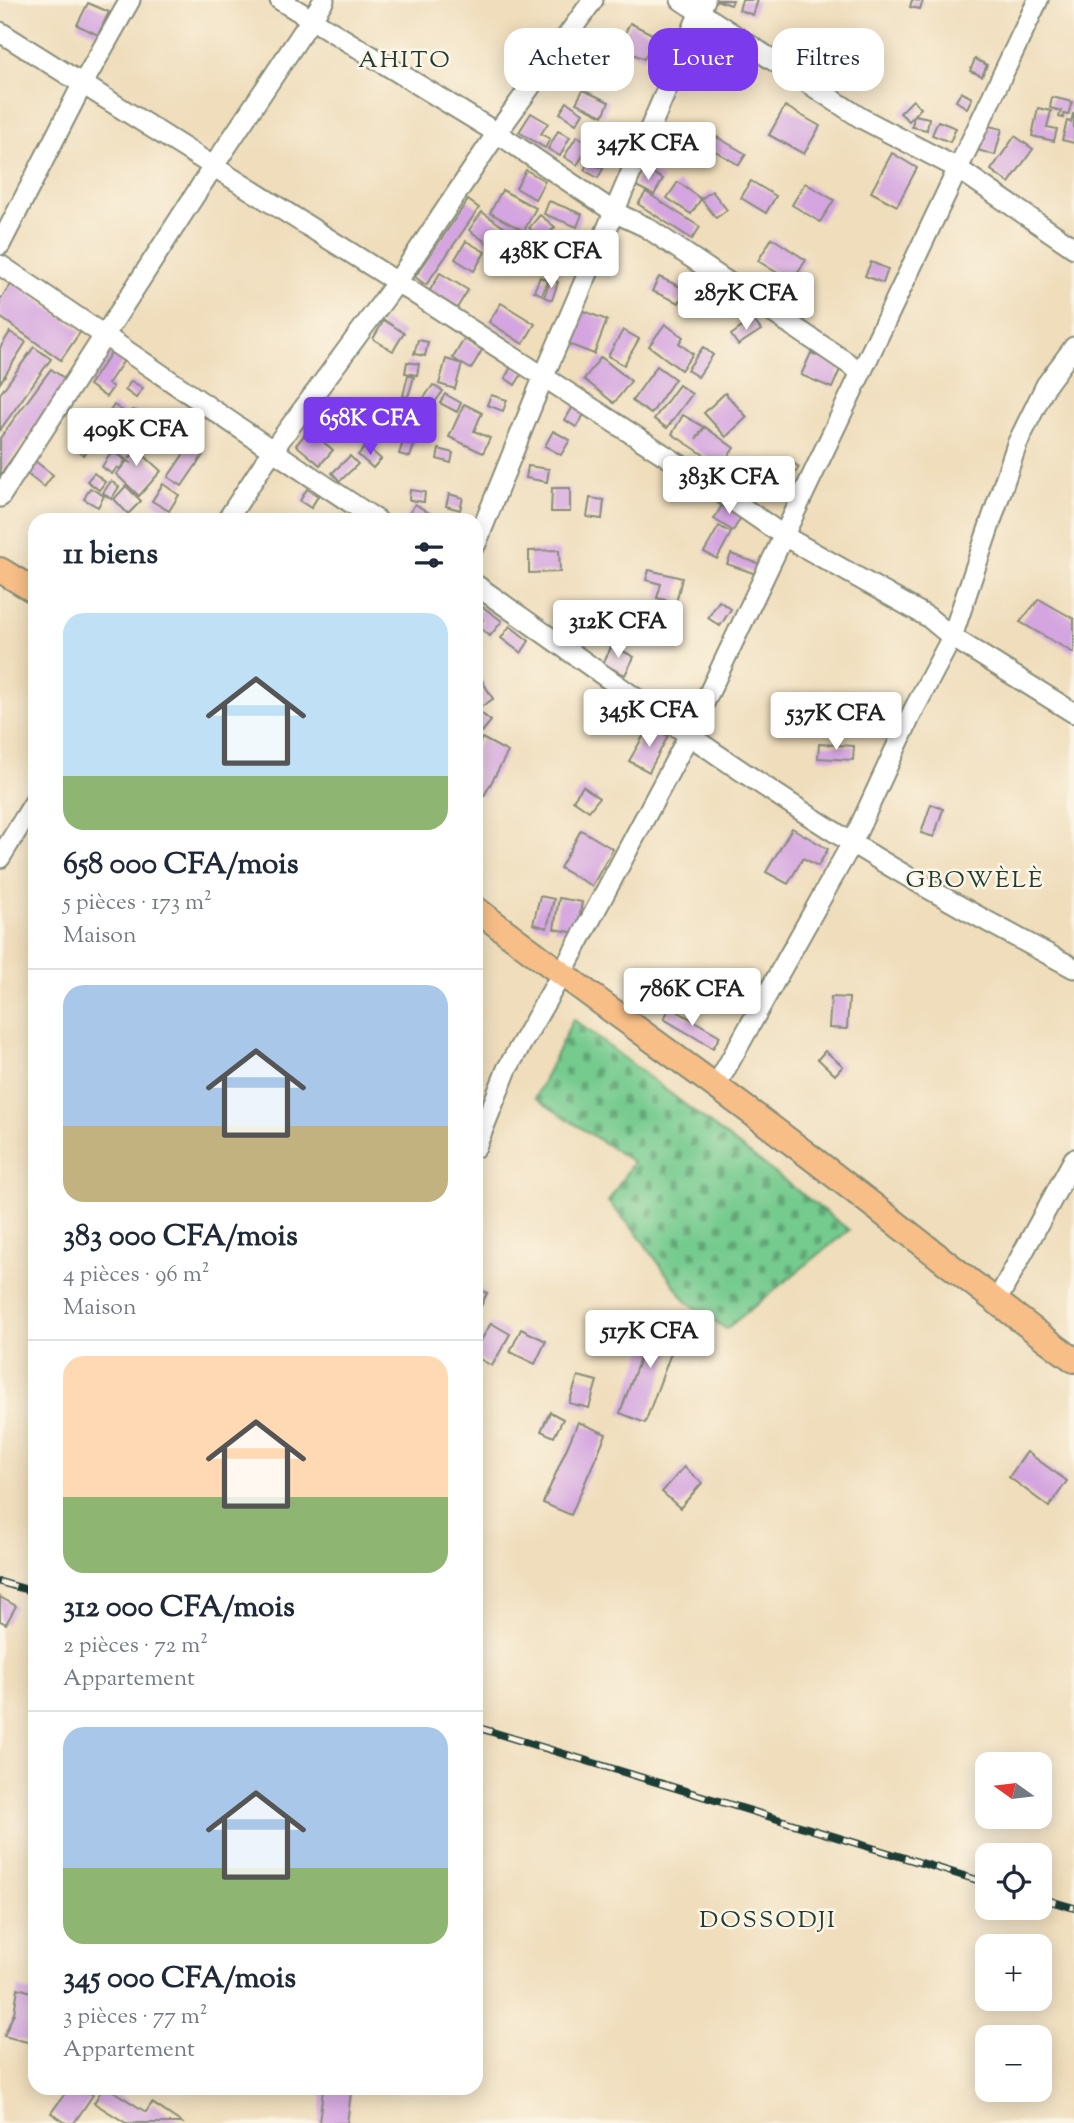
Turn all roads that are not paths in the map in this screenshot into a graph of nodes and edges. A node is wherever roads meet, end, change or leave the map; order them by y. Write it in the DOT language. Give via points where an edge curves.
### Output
graph roads {
  1 [pos="131,0"];
  2 [pos="280,0"];
  3 [pos="324,0"];
  4 [pos="593,0"];
  5 [pos="681,0"];
  6 [pos="1038,0"];
  7 [pos="703,6"];
  8 [pos="311,19"];
  9 [pos="0,32"];
  10 [pos="82,85"];
  11 [pos="497,133"];
  12 [pos="213,167"];
  13 [pos="957,168"];
  14 [pos="614,212"];
  15 [pos="0,245"];
  16 [pos="1074,248"];
  17 [pos="0,265"];
  18 [pos="397,282"];
  19 [pos="105,334"];
  20 [pos="1074,347"];
  21 [pos="861,372"];
  22 [pos="542,378"];
  23 [pos="272,451"];
  24 [pos="0,497"];
  25 [pos="232,513"];
  26 [pos="366,513"];
  27 [pos="483,526"];
  28 [pos="784,536"];
  29 [pos="0,570"];
  30 [pos="28,587"];
  31 [pos="483,589"];
  32 [pos="952,637"];
  33 [pos="1074,713"];
  34 [pos="689,735"];
  35 [pos="28,813"];
  36 [pos="852,843"];
  37 [pos="0,859"];
  38 [pos="483,914"];
  39 [pos="1074,968"];
  40 [pos="562,975"];
  41 [pos="716,1086"];
  42 [pos="483,1129"];
  43 [pos="1074,1159"];
  44 [pos="996,1302"];
  45 [pos="1074,1360"];
  1 -- 10 [label="street"];
  2 -- 8 [label="street"];
  3 -- 8 [label="street"];
  4 -- 11 [label="street"];
  5 -- 7 [label="street"];
  6 -- 13 [label="street"];
  7 -- 13 [label="street" via="861,118"];
  7 -- 14 [label="street"];
  8 -- 11 [label="street"];
  8 -- 12 [label="street"];
  9 -- 10 [label="street"];
  10 -- 12 [label="street"];
  10 -- 15 [label="street"];
  11 -- 14 [label="street"];
  11 -- 18 [label="street"];
  12 -- 18 [label="street"];
  12 -- 19 [label="street"];
  13 -- 16 [label="street"];
  13 -- 21 [label="street"];
  14 -- 21 [label="street" via="646,227"];
  14 -- 22 [label="street"];
  17 -- 19 [label="street"];
  18 -- 22 [label="street"];
  18 -- 23 [label="street"];
  19 -- 23 [label="street"];
  19 -- 24 [label="street"];
  20 -- 32 [label="street" via="1046,385 1017,444"];
  21 -- 28 [label="street"];
  22 -- 27 [label="street"];
  22 -- 28 [label="street"];
  23 -- 25 [label="street"];
  23 -- 26 [label="street"];
  28 -- 32 [label="street" via="928,617"];
  28 -- 34 [label="street"];
  29 -- 30 [label="main road"];
  31 -- 34 [label="street"];
  32 -- 33 [label="street"];
  32 -- 36 [label="street"];
  34 -- 36 [label="street"];
  34 -- 40 [label="street"];
  35 -- 37 [label="street"];
  36 -- 39 [label="street"];
  36 -- 41 [label="street"];
  38 -- 40 [label="main road"];
  40 -- 41 [label="main road"];
  40 -- 42 [label="street" via="507,1069"];
  41 -- 44 [label="main road"];
  43 -- 44 [label="street"];
  44 -- 45 [label="main road"];
}
